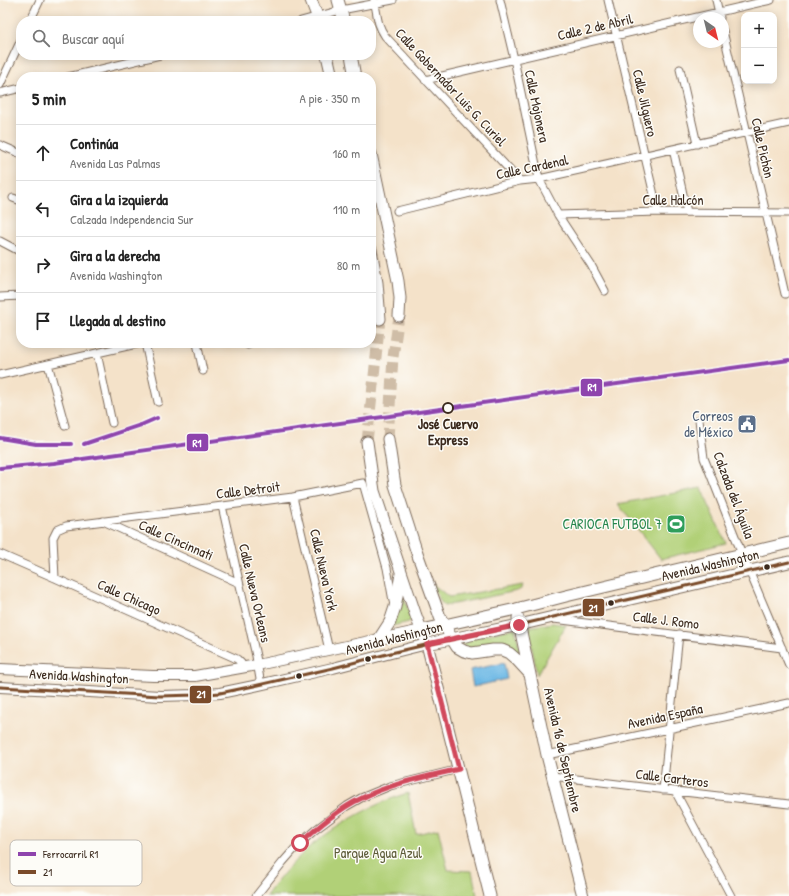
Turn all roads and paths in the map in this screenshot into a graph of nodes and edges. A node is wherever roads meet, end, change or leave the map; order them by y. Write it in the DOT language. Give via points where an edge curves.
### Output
graph roads {
  1 [pos="40,0"];
  2 [pos="311,0"];
  3 [pos="394,0"];
  4 [pos="500,0"];
  5 [pos="608,0"];
  6 [pos="716,0"];
  7 [pos="771,0"];
  8 [pos="375,2"];
  9 [pos="341,10"];
  10 [pos="718,12"];
  11 [pos="729,12"];
  12 [pos="32,16"];
  13 [pos="317,16"];
  14 [pos="326,16"];
  15 [pos="693,20"];
  16 [pos="616,36"];
  17 [pos="727,48"];
  18 [pos="16,51"];
  19 [pos="514,59"];
  20 [pos="139,60"];
  21 [pos="328,60"];
  22 [pos="352,60"];
  23 [pos="680,69"];
  24 [pos="89,72"];
  25 [pos="331,72"];
  26 [pos="354,72"];
  27 [pos="425,80"];
  28 [pos="0,85"];
  29 [pos="16,89"];
  30 [pos="0,93"];
  31 [pos="789,123"];
  32 [pos="746,133"];
  33 [pos="0,144"];
  34 [pos="697,144"];
  35 [pos="673,149"];
  36 [pos="16,152"];
  37 [pos="644,156"];
  38 [pos="376,178"];
  39 [pos="539,179"];
  40 [pos="520,181"];
  41 [pos="13,198"];
  42 [pos="16,199"];
  43 [pos="396,211"];
  44 [pos="658,212"];
  45 [pos="687,212"];
  46 [pos="765,213"];
  47 [pos="789,213"];
  48 [pos="558,215"];
  49 [pos="0,241"];
  50 [pos="16,249"];
  51 [pos="376,278"];
  52 [pos="605,291"];
  53 [pos="784,294"];
  54 [pos="16,296"];
  55 [pos="0,297"];
  56 [pos="399,316"];
  57 [pos="380,319"];
  58 [pos="119,348"];
  59 [pos="146,348"];
  60 [pos="198,348"];
  61 [pos="97,353"];
  62 [pos="48,364"];
  63 [pos="203,371"];
  64 [pos="0,375"];
  65 [pos="158,402"];
  66 [pos="699,420"];
  67 [pos="112,423"];
  68 [pos="65,426"];
  69 [pos="388,439"];
  70 [pos="367,442"];
  71 [pos="293,497"];
  72 [pos="222,506"];
  73 [pos="102,521"];
  74 [pos="789,543"];
  75 [pos="0,554"];
  76 [pos="742,554"];
  77 [pos="789,562"];
  78 [pos="750,571"];
  79 [pos="401,574"];
  80 [pos="55,578"];
  81 [pos="239,583"];
  82 [pos="394,607"];
  83 [pos="516,609"];
  84 [pos="546,618"];
  85 [pos="444,625"];
  86 [pos="519,625"];
  87 [pos="422,630"];
  88 [pos="679,634"];
  89 [pos="379,639"];
  90 [pos="452,639"];
  91 [pos="427,644"];
  92 [pos="782,648"];
  93 [pos="329,650"];
  94 [pos="257,665"];
  95 [pos="789,665"];
  96 [pos="0,668"];
  97 [pos="243,668"];
  98 [pos="530,674"];
  99 [pos="261,685"];
  100 [pos="0,687"];
  101 [pos="789,703"];
  102 [pos="669,729"];
  103 [pos="548,755"];
  104 [pos="459,769"];
  105 [pos="552,776"];
  106 [pos="663,790"];
  107 [pos="675,792"];
  108 [pos="789,804"];
  109 [pos="256,896"];
  110 [pos="490,896"];
  111 [pos="583,896"];
  112 [pos="731,896"];
  1 -- 12 [label="street"];
  2 -- 13 [label="main road"];
  3 -- 8 [label="street"];
  4 -- 19 [label="street, Calle Mojonera"];
  5 -- 16 [label="street, Calle Jilguero"];
  6 -- 10 [label="street"];
  7 -- 11 [label="street, Calle 2 de Abril"];
  8 -- 9 [label="street"];
  8 -- 27 [label="street, Calle Gobernador Luis G. Curiel" via="378,22 385,36"];
  9 -- 14 [label="street"];
  15 -- 16 [label="street, Calle 2 de Abril"];
  16 -- 19 [label="street, Calle 2 de Abril"];
  16 -- 37 [label="street, Calle Jilguero"];
  17 -- 32 [label="street, Calle Pichón"];
  18 -- 28 [label="street"];
  19 -- 27 [label="street, Calle 2 de Abril"];
  19 -- 39 [label="street, Calle Mojonera"];
  20 -- 24 [label="street"];
  21 -- 25 [label="main road"];
  22 -- 26 [label="main road"];
  23 -- 34 [label="street"];
  27 -- 40 [label="street, Calle Gobernador Luis G. Curiel"];
  29 -- 30 [label="street"];
  31 -- 32 [label="street, Calle Cardenal"];
  32 -- 34 [label="street, Calle Cardenal"];
  32 -- 46 [label="street, Calle Pichón"];
  33 -- 36 [label="street"];
  34 -- 35 [label="street, Calle Cardenal"];
  35 -- 37 [label="street, Calle Cardenal"];
  35 -- 45 [label="street"];
  37 -- 39 [label="street, Calle Cardenal"];
  37 -- 44 [label="street, Calle Jilguero"];
  38 -- 56 [label="main road" via="398,281"];
  39 -- 40 [label="street, Calle Cardenal"];
  39 -- 48 [label="street, Calle Mojonera"];
  40 -- 43 [label="street, Calle Cardenal"];
  41 -- 42 [label="street"];
  44 -- 45 [label="street, Calle Halcón"];
  44 -- 48 [label="street, Calle Halcón"];
  45 -- 46 [label="street, Calle Halcón"];
  46 -- 47 [label="street, Calle Halcón"];
  46 -- 53 [label="street, Calle Pichón"];
  48 -- 52 [label="street"];
  49 -- 50 [label="street"];
  51 -- 57 [label="main road"];
  54 -- 55 [label="street"];
  58 -- 61 [label="street"];
  59 -- 65 [label="street"];
  60 -- 63 [label="street"];
  61 -- 62 [label="street"];
  61 -- 67 [label="street"];
  62 -- 64 [label="street"];
  62 -- 68 [label="street"];
  66 -- 76 [label="street, Calzada del Águila" via="704,458"];
  69 -- 85 [label="main road" via="395,485"];
  70 -- 79 [label="main road" via="374,491"];
  71 -- 72 [label="street, Calle Detroit"];
  71 -- 82 [label="street, Calle Detroit" via="363,483 387,568"];
  71 -- 93 [label="street, Calle Nueva York"];
  72 -- 73 [label="street, Calle Detroit"];
  72 -- 81 [label="street, Calle Nueva Orleans"];
  73 -- 80 [label="street, Calle Detroit" via="66,526 57,530 54,538"];
  73 -- 81 [label="street, Calle Cincinnati"];
  74 -- 76 [label="main road, Avenida Washington"];
  75 -- 80 [label="street, Calle Chicago"];
  76 -- 78 [label="street, Calzada del Águila"];
  76 -- 83 [label="main road, Avenida Washington"];
  77 -- 78 [label="main road, Avenida Washington"];
  78 -- 84 [label="main road, Avenida Washington"];
  78 -- 92 [label="street, Calzada del Águila"];
  79 -- 82 [label="main road"];
  79 -- 87 [label="main road"];
  80 -- 97 [label="street, Calle Chicago" via="236,660"];
  81 -- 94 [label="street, Calle Nueva Orleans"];
  82 -- 89 [label="main road" via="390,622"];
  83 -- 85 [label="main road, Avenida Washington"];
  83 -- 86 [label="main road, Avenida 16 de Septiembre"];
  84 -- 86 [label="main road, Avenida Washington"];
  84 -- 88 [label="street, Calle J. Romo"];
  85 -- 87 [label="main road, Avenida Washington"];
  85 -- 90 [label="main road"];
  86 -- 90 [label="main road, Avenida Washington"];
  86 -- 98 [label="main road, Avenida 16 de Septiembre"];
  87 -- 89 [label="main road, Avenida Washington"];
  87 -- 91 [label="main road"];
  88 -- 92 [label="street, Calle J. Romo"];
  88 -- 102 [label="street"];
  89 -- 93 [label="main road, Avenida Washington"];
  90 -- 91 [label="main road, Avenida Washington"];
  90 -- 98 [label="main road" via="457,647 472,653 502,650 509,653"];
  91 -- 99 [label="main road, Avenida Washington"];
  91 -- 104 [label="main road"];
  92 -- 95 [label="street, Calzada del Águila"];
  93 -- 94 [label="main road, Avenida Washington"];
  94 -- 97 [label="main road, Avenida Washington"];
  94 -- 99 [label="street, Calle Nueva Orleans"];
  96 -- 97 [label="main road, Avenida Washington" via="175,677"];
  98 -- 103 [label="main road, Avenida 16 de Septiembre"];
  99 -- 100 [label="main road, Avenida Washington" via="196,695 160,696"];
  101 -- 102 [label="street, Avenida España"];
  102 -- 103 [label="street, Avenida España"];
  102 -- 106 [label="street"];
  103 -- 105 [label="main road, Avenida 16 de Septiembre"];
  104 -- 109 [label="street" via="390,786 347,806 298,845"];
  104 -- 110 [label="main road"];
  105 -- 106 [label="street, Calle Carteros"];
  105 -- 111 [label="main road, Avenida 16 de Septiembre"];
  106 -- 107 [label="street, Calle Carteros"];
  107 -- 108 [label="street, Calle Carteros"];
  107 -- 112 [label="street"];
}
